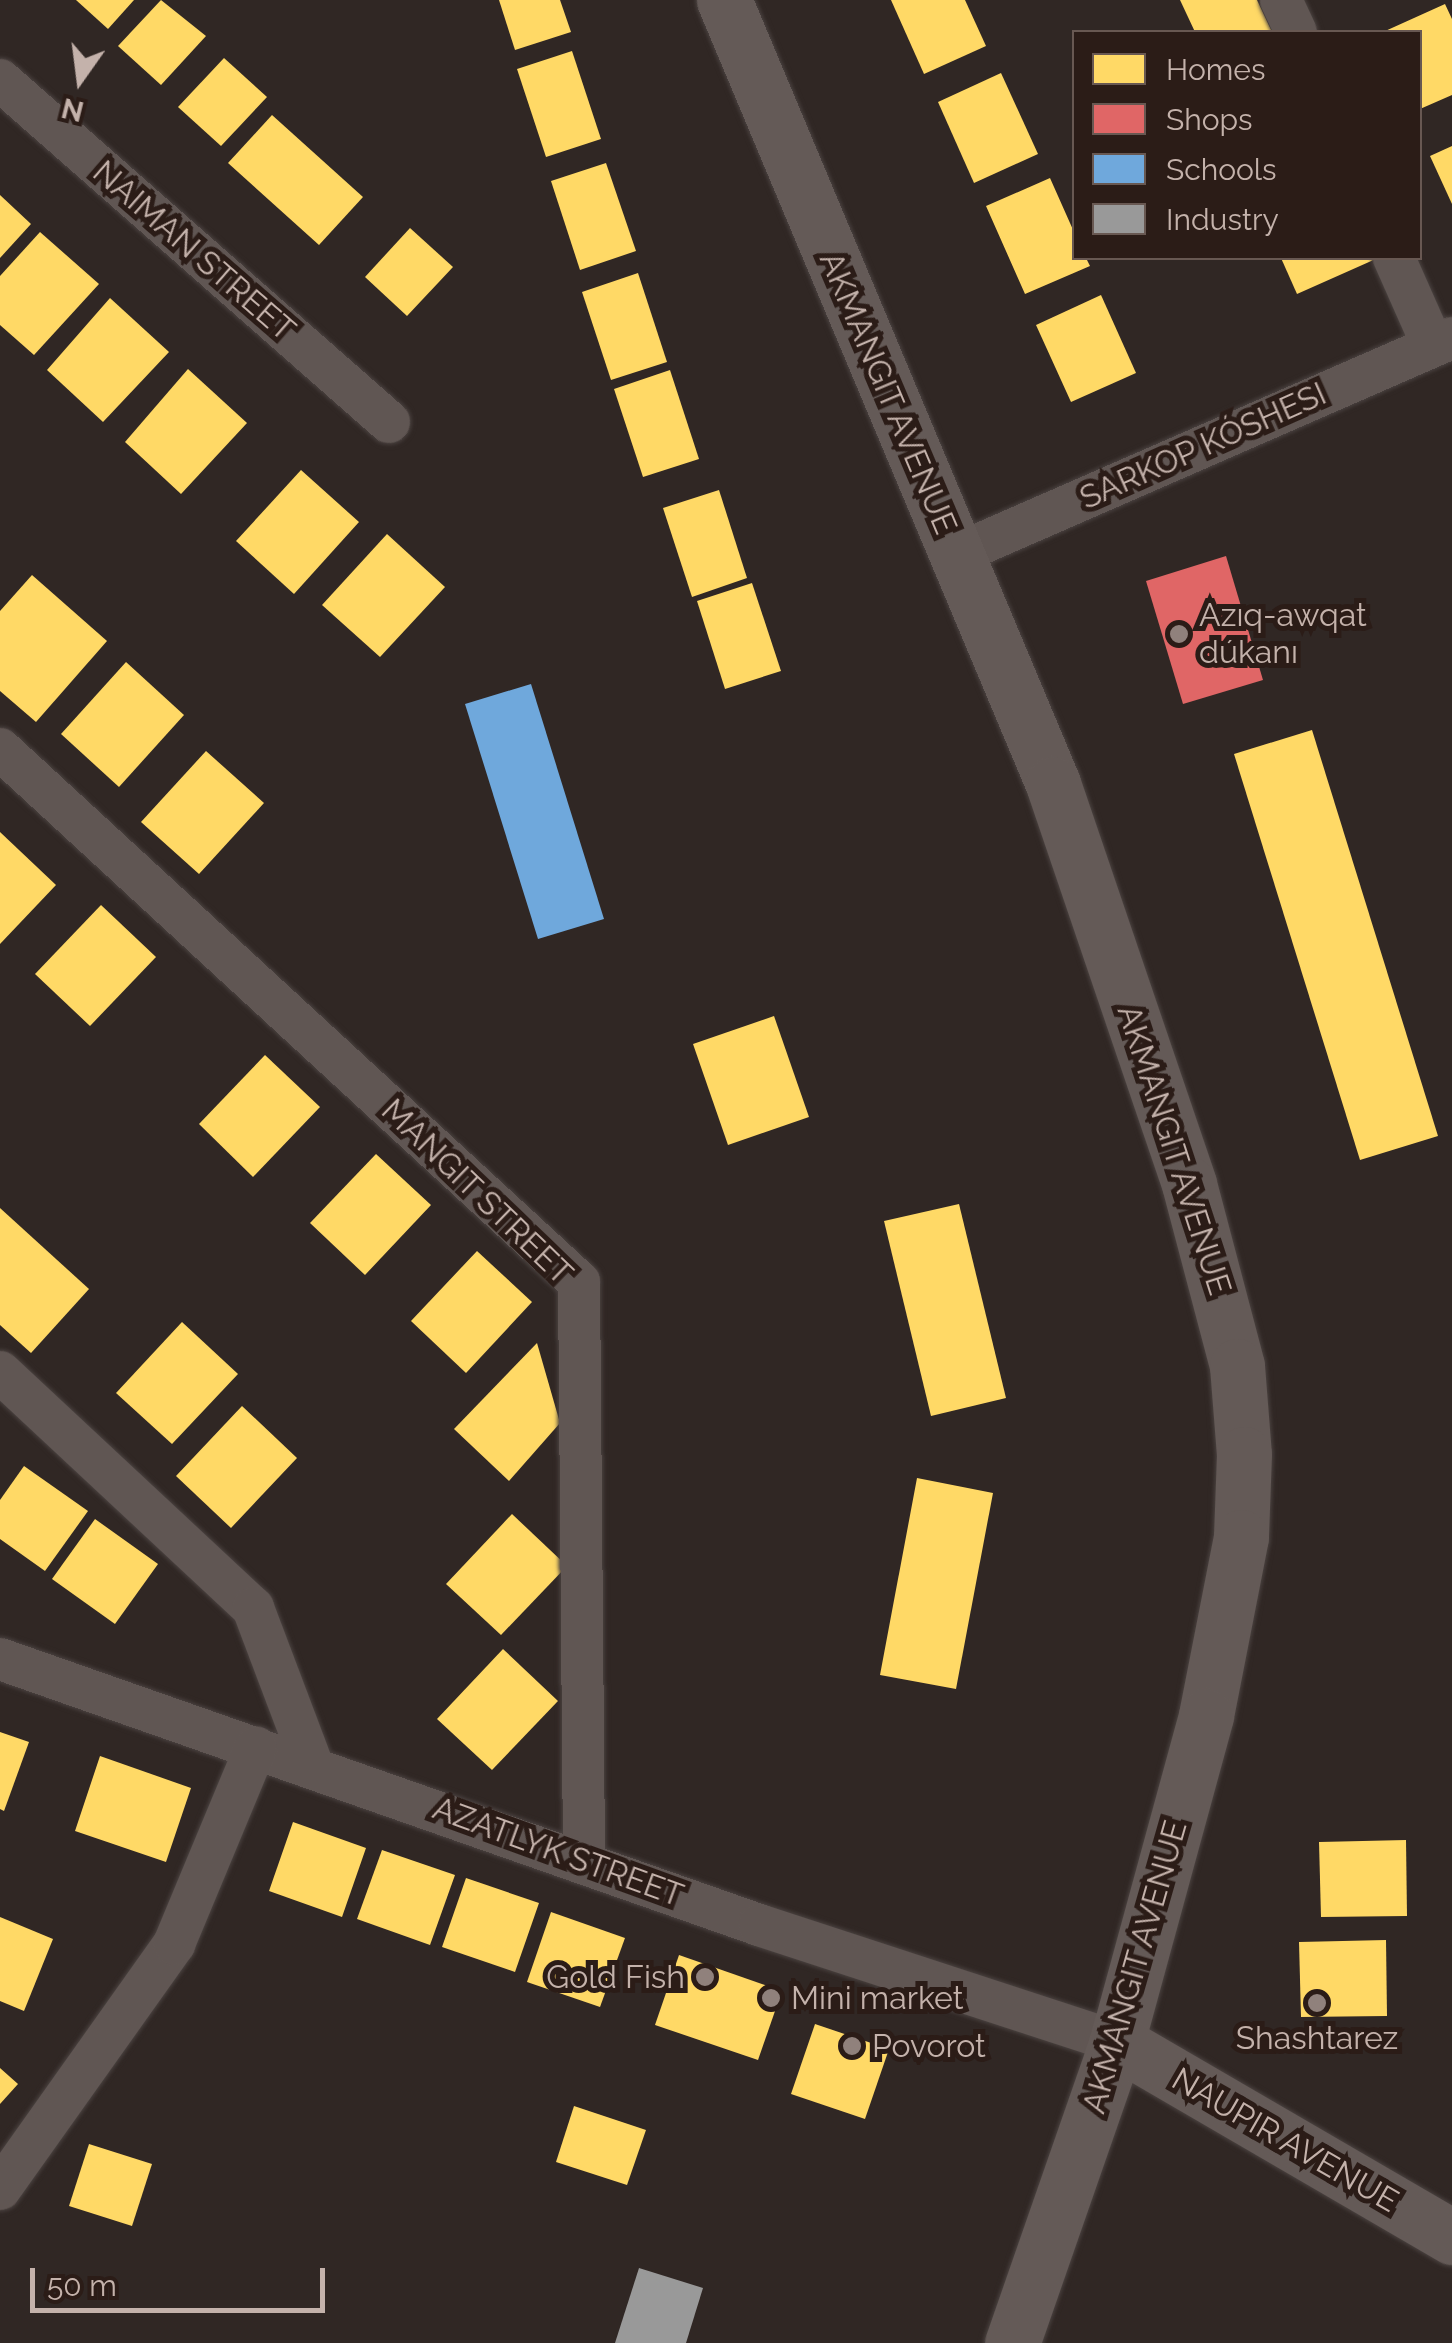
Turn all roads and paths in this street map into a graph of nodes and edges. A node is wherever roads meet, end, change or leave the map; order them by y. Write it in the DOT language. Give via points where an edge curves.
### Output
graph roads {
  1 [pos="724,0"];
  2 [pos="1281,0"];
  3 [pos="1295,30"];
  4 [pos="0,80"];
  5 [pos="1395,260"];
  6 [pos="1442,342"];
  7 [pos="389,422"];
  8 [pos="955,554"];
  9 [pos="0,749"];
  10 [pos="0,1372"];
  11 [pos="0,1659"];
  12 [pos="256,1747"];
  13 [pos="312,1764"];
  14 [pos="584,1860"];
  15 [pos="1118,2042"];
  16 [pos="0,2188"];
  17 [pos="1452,2237"];
  18 [pos="1012,2343"];
  1 -- 8 [label="street, AKMANGIT AVENUE"];
  2 -- 3 [label="street"];
  4 -- 7 [label="street, NAIMAN STREET"];
  5 -- 6 [label="street"];
  6 -- 8 [label="street, SARKOP KÓSHESI"];
  8 -- 15 [label="street, AKMANGIT AVENUE" via="1053,784 1196,1202 1237,1366 1241,1537 1206,1716"];
  9 -- 14 [label="street, MANGIT STREET" via="579,1282"];
  10 -- 13 [label="street" via="253,1608"];
  11 -- 12 [label="street, AZATLYK STREET"];
  12 -- 13 [label="street, AZATLYK STREET"];
  12 -- 16 [label="street" via="174,1944"];
  13 -- 14 [label="street, AZATLYK STREET"];
  14 -- 15 [label="street, AZATLYK STREET"];
  15 -- 17 [label="street, NAUPIR AVENUE"];
  15 -- 18 [label="street, AKMANGIT AVENUE"];
}
